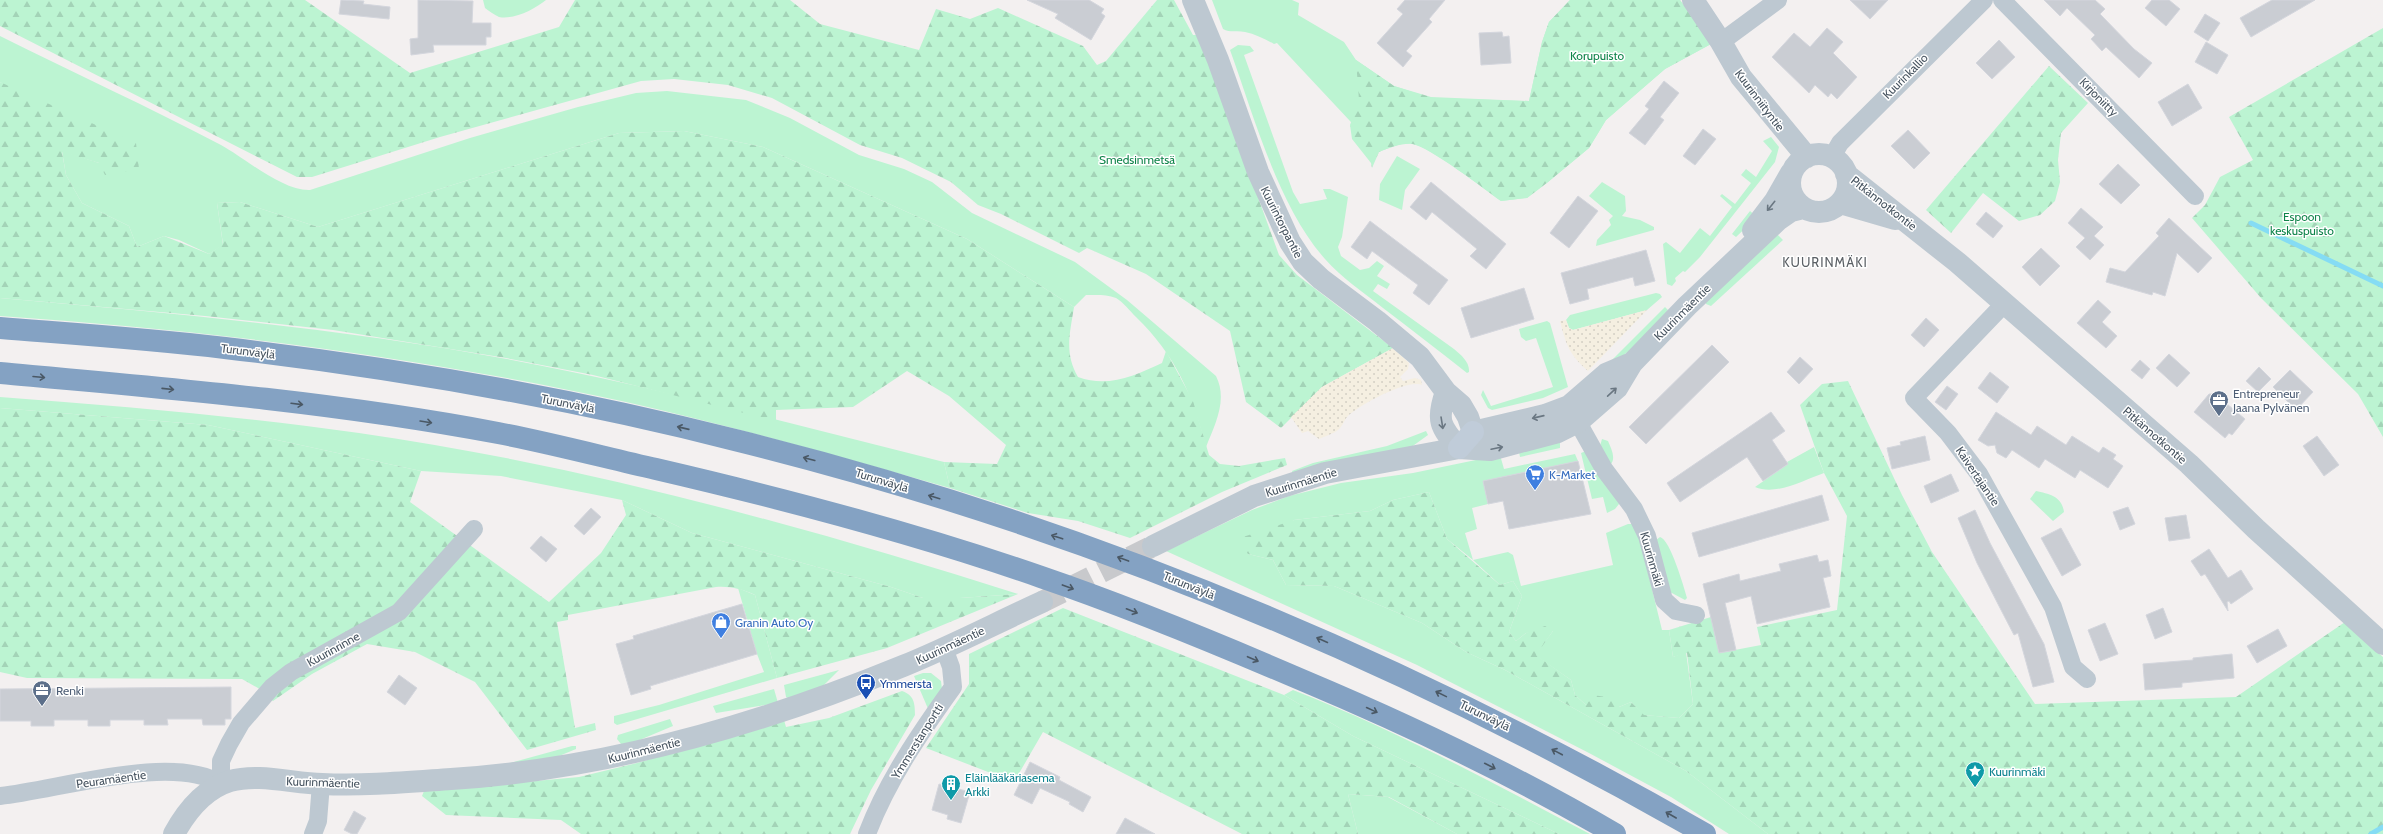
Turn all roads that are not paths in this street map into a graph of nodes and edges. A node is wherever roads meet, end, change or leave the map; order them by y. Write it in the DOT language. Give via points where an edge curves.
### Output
graph roads {
  1 [pos="1193,0"];
  2 [pos="1693,0"];
  3 [pos="1778,0"];
  4 [pos="1984,0"];
  5 [pos="2002,0"];
  6 [pos="1721,42"];
  7 [pos="1806,157"];
  8 [pos="1832,157"];
  9 [pos="1791,173"];
  10 [pos="1846,174"];
  11 [pos="2195,196"];
  12 [pos="1840,203"];
  13 [pos="1803,208"];
  14 [pos="1922,232"];
  15 [pos="1732,262"];
  16 [pos="2005,303"];
  17 [pos="0,328"];
  18 [pos="0,373"];
  19 [pos="1446,392"];
  20 [pos="1574,414"];
  21 [pos="1473,432"];
  22 [pos="1459,448"];
  23 [pos="474,529"];
  24 [pos="1153,546"];
  25 [pos="1042,602"];
  26 [pos="1696,615"];
  27 [pos="2383,644"];
  28 [pos="944,648"];
  29 [pos="2087,679"];
  30 [pos="221,784"];
  31 [pos="321,784"];
  32 [pos="0,796"];
  33 [pos="174,834"];
  34 [pos="313,834"];
  35 [pos="867,834"];
  36 [pos="1614,834"];
  37 [pos="1704,834"];
  1 -- 19 [label="street, Kuurintorpantie" via="1218,60 1258,172 1290,242 1303,262 1320,279 1420,357"];
  2 -- 6 [label="street, Kuurinniityntie"];
  3 -- 6 [label="street"];
  4 -- 8 [label="street, Kuurinkallio" via="1840,143"];
  5 -- 11 [label="street, Kirjoniitty"];
  6 -- 7 [label="street, Kuurinniityntie" via="1741,78"];
  7 -- 8 [label="street" via="1818,154"];
  7 -- 9 [label="street" via="1797,163"];
  8 -- 10 [label="street" via="1841,164"];
  9 -- 13 [label="street" via="1790,190"];
  9 -- 15 [label="street, Kuurinmäentie, one-way" via="1775,201"];
  10 -- 12 [label="street" via="1848,188"];
  10 -- 14 [label="street, Pitkännotkontie"];
  12 -- 13 [label="street" via="1831,210 1820,212"];
  12 -- 14 [label="street, Pitkännotkontie" via="1901,222"];
  13 -- 15 [label="street, Kuurinmäentie" via="1791,211 1778,220"];
  14 -- 16 [label="street, Pitkännotkontie"];
  15 -- 20 [label="street, Kuurinmäentie" via="1632,363 1606,374"];
  16 -- 27 [label="street, Pitkännotkontie" via="2189,464"];
  16 -- 29 [label="street, Kaivertajantie" via="1914,398 1948,433 1979,474 2053,607 2074,667"];
  37 -- 17 [label="highway, Turunväylä, one-way" via="1620,785 1532,739 1278,620 1094,549 836,467 738,440 506,390 356,365 224,348"];
  18 -- 36 [label="highway, one-way" via="220,394 498,433 830,512 1040,576 1238,652 1371,709 1490,766"];
  19 -- 21 [label="street, Kuurintorpantie" via="1461,404"];
  19 -- 22 [label="street, one-way" via="1440,409 1444,431"];
  20 -- 21 [label="street, Kuurinmäentie, one-way" via="1545,415"];
  22 -- 20 [label="street, Kuurinmäentie, one-way" via="1490,450 1547,437"];
  20 -- 26 [label="street, Kuurinmäki" via="1604,469 1634,510 1647,536 1664,600 1676,611"];
  21 -- 22 [label="main road"];
  22 -- 24 [label="street, Kuurinmäentie" via="1325,473 1278,487 1254,496"];
  23 -- 30 [label="street, Kuurinrinne" via="399,612 291,672 272,687 241,723 229,744 221,761"];
  25 -- 28 [label="street, Kuurinmäentie"];
  28 -- 31 [label="street, Kuurinmäentie" via="786,710 700,735 582,764 480,778 376,784"];
  28 -- 35 [label="street, Ymmerstanportti" via="951,667 953,687 924,728 878,805"];
  30 -- 31 [label="street, Kuurinmäentie" via="250,779"];
  30 -- 32 [label="street, Peuramäentie" via="212,778 192,773 158,772 113,776 42,791"];
  30 -- 33 [label="street" via="204,795 186,813"];
  31 -- 34 [label="street" via="318,821"];
}
